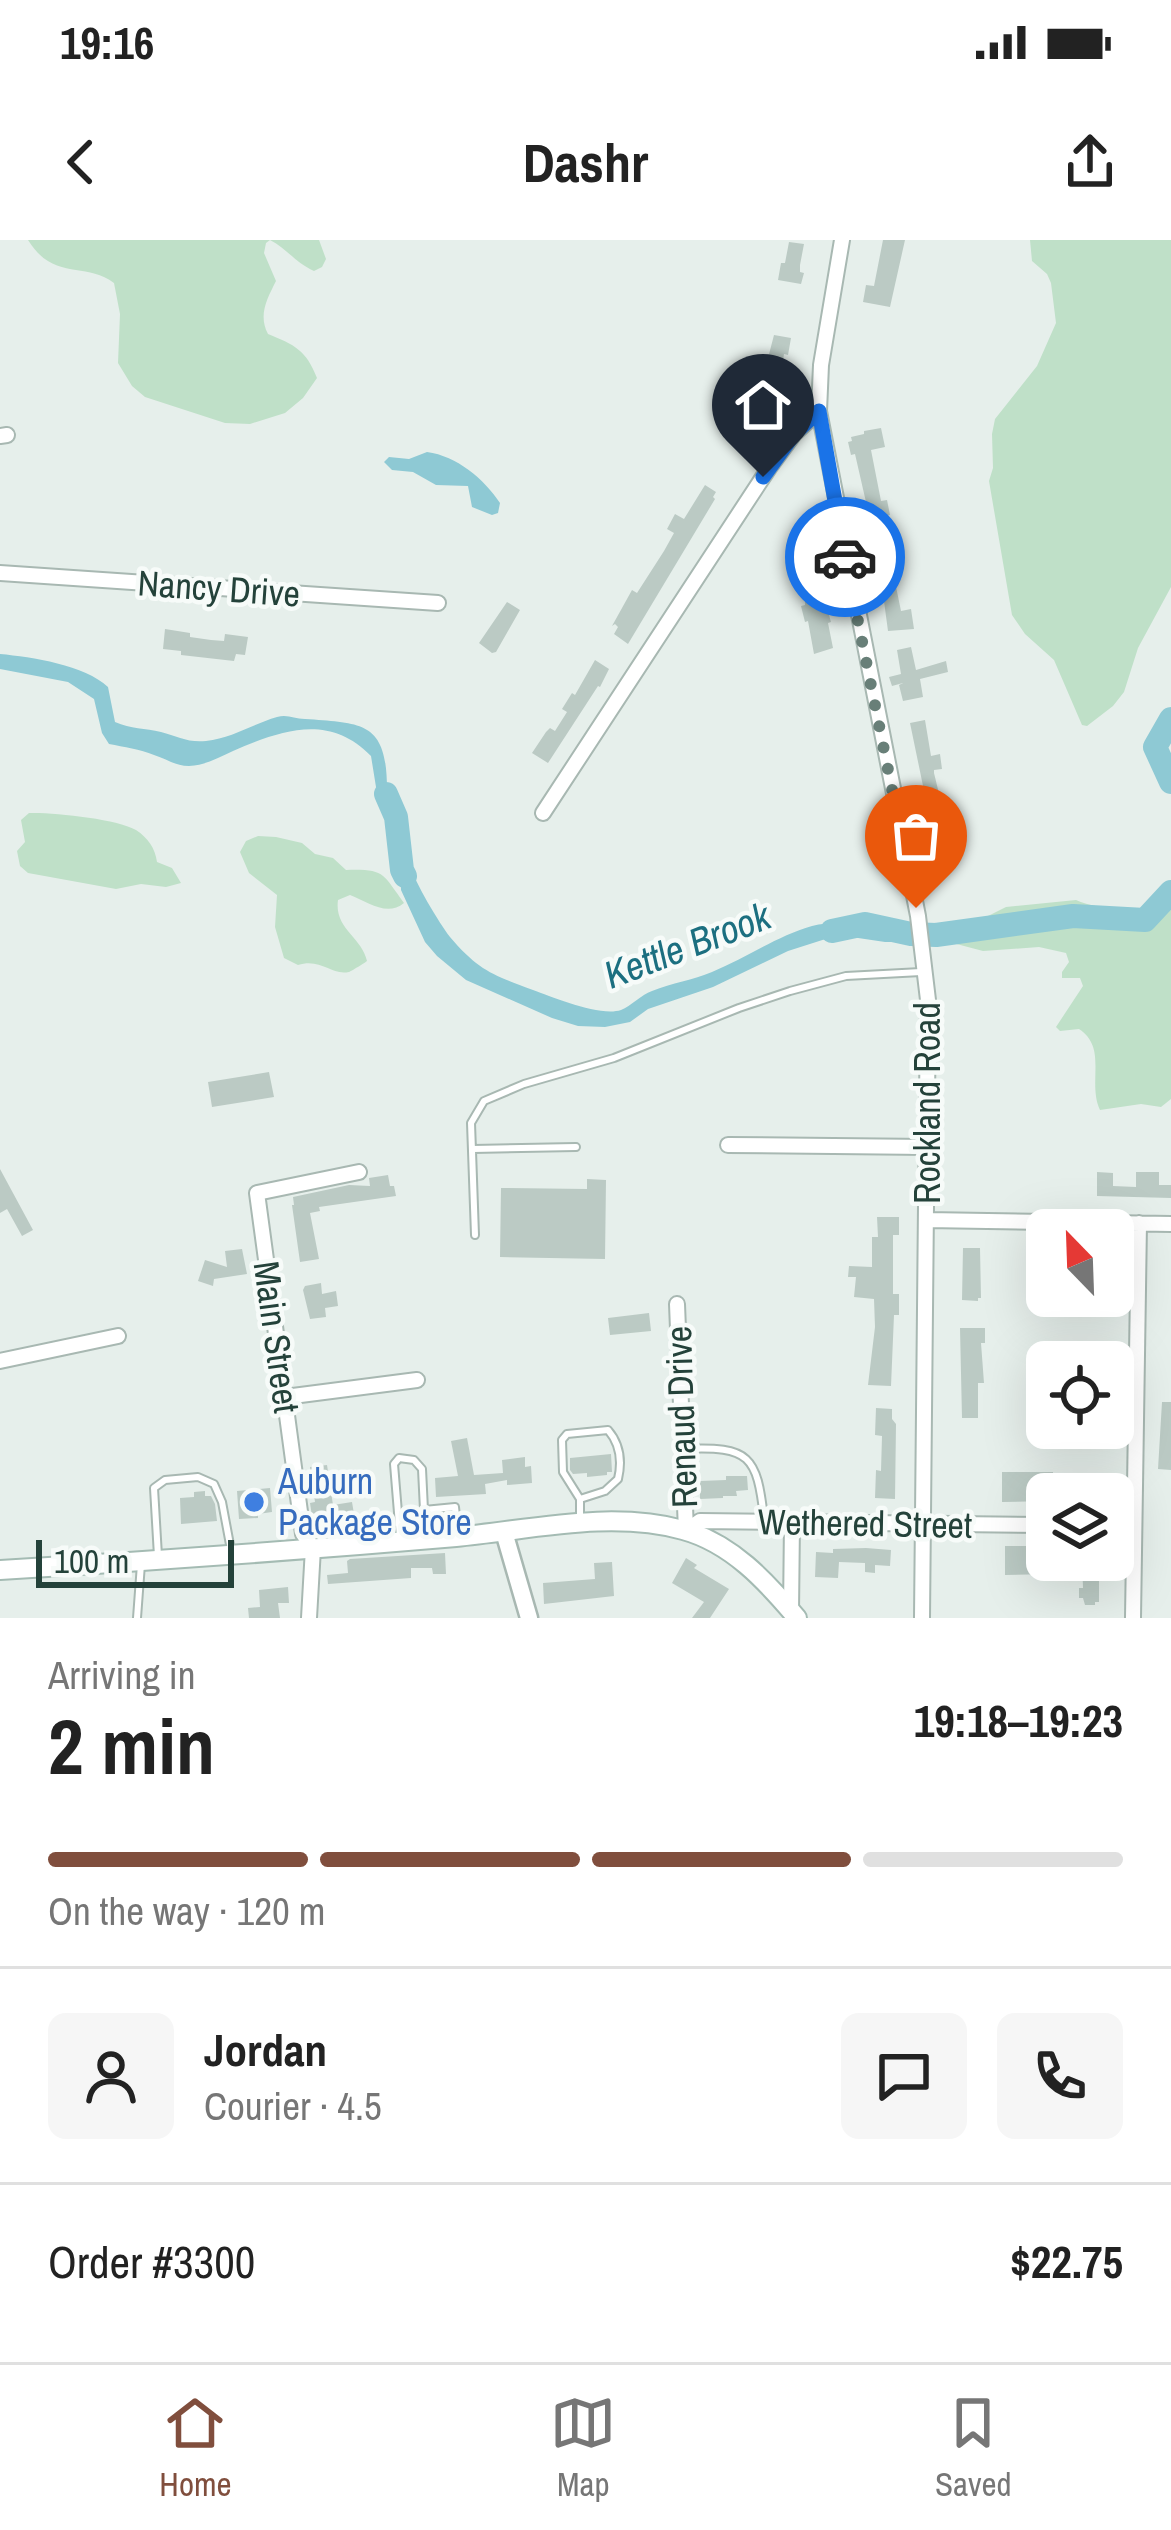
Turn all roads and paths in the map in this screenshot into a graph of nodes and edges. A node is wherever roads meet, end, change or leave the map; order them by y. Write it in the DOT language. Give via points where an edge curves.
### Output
graph roads {
  1 [pos="842,240"];
  2 [pos="819,411"];
  3 [pos="0,573"];
  4 [pos="438,603"];
  5 [pos="543,813"];
  6 [pos="926,972"];
  7 [pos="728,1145"];
  8 [pos="577,1147"];
  9 [pos="928,1147"];
  10 [pos="473,1149"];
  11 [pos="359,1172"];
  12 [pos="927,1220"];
  13 [pos="1139,1223"];
  14 [pos="1171,1224"];
  15 [pos="475,1235"];
  16 [pos="677,1304"];
  17 [pos="118,1336"];
  18 [pos="0,1361"];
  19 [pos="417,1380"];
  20 [pos="285,1397"];
  21 [pos="684,1449"];
  22 [pos="580,1498"];
  23 [pos="424,1510"];
  24 [pos="765,1522"];
  25 [pos="792,1522"];
  26 [pos="580,1524"];
  27 [pos="923,1524"];
  28 [pos="1026,1525"];
  29 [pos="1134,1526"];
  30 [pos="686,1531"];
  31 [pos="504,1532"];
  32 [pos="458,1537"];
  33 [pos="427,1539"];
  34 [pos="401,1541"];
  35 [pos="313,1548"];
  36 [pos="232,1554"];
  37 [pos="150,1560"];
  38 [pos="0,1570"];
  39 [pos="1133,1581"];
  40 [pos="794,1615"];
  41 [pos="311,1617"];
  42 [pos="137,1618"];
  43 [pos="529,1618"];
  44 [pos="922,1618"];
  45 [pos="1133,1618"];
  1 -- 2 [label="street, Rockland Road"];
  2 -- 5 [label="street" via="781,450"];
  2 -- 6 [label="street, Rockland Road"];
  3 -- 4 [label="street, Nancy Drive"];
  6 -- 9 [label="street, Rockland Road"];
  6 -- 10 [label="lane" via="846,976 790,991 499,1093 475,1112"];
  7 -- 9 [label="street"];
  8 -- 10 [label="lane"];
  9 -- 12 [label="street, Rockland Road"];
  10 -- 15 [label="lane"];
  11 -- 20 [label="street, Main Street" via="257,1193"];
  12 -- 13 [label="street"];
  12 -- 27 [label="street, Rockland Road"];
  13 -- 14 [label="street"];
  13 -- 29 [label="street"];
  16 -- 21 [label="street, Renaud Drive"];
  17 -- 18 [label="street"];
  19 -- 20 [label="street"];
  20 -- 35 [label="street, Main Street" via="303,1534"];
  21 -- 24 [label="lane" via="750,1460"];
  21 -- 30 [label="street, Renaud Drive"];
  22 -- 22 [label="lane" via="618,1479 620,1457 608,1430 562,1440 563,1472"];
  22 -- 26 [label="lane"];
  23 -- 32 [label="lane" via="455,1507"];
  23 -- 33 [label="lane"];
  23 -- 34 [label="lane" via="422,1469 399,1458"];
  24 -- 25 [label="street, Wethered Street"];
  24 -- 30 [label="street, Wethered Street" via="700,1521"];
  25 -- 27 [label="street, Wethered Street"];
  25 -- 40 [label="street"];
  26 -- 30 [label="main road"];
  26 -- 31 [label="main road"];
  27 -- 28 [label="street, Wethered Street"];
  27 -- 44 [label="street, Rockland Road"];
  30 -- 40 [label="main road" via="735,1556"];
  31 -- 32 [label="main road"];
  31 -- 43 [label="street"];
  32 -- 33 [label="main road"];
  33 -- 34 [label="main road"];
  34 -- 35 [label="main road"];
  35 -- 36 [label="main road"];
  35 -- 41 [label="street, Main Street"];
  36 -- 37 [label="main road"];
  36 -- 37 [label="lane" via="219,1492 197,1477 154,1488"];
  37 -- 38 [label="main road"];
  37 -- 42 [label="lane"];
  39 -- 45 [label="street"];
}
